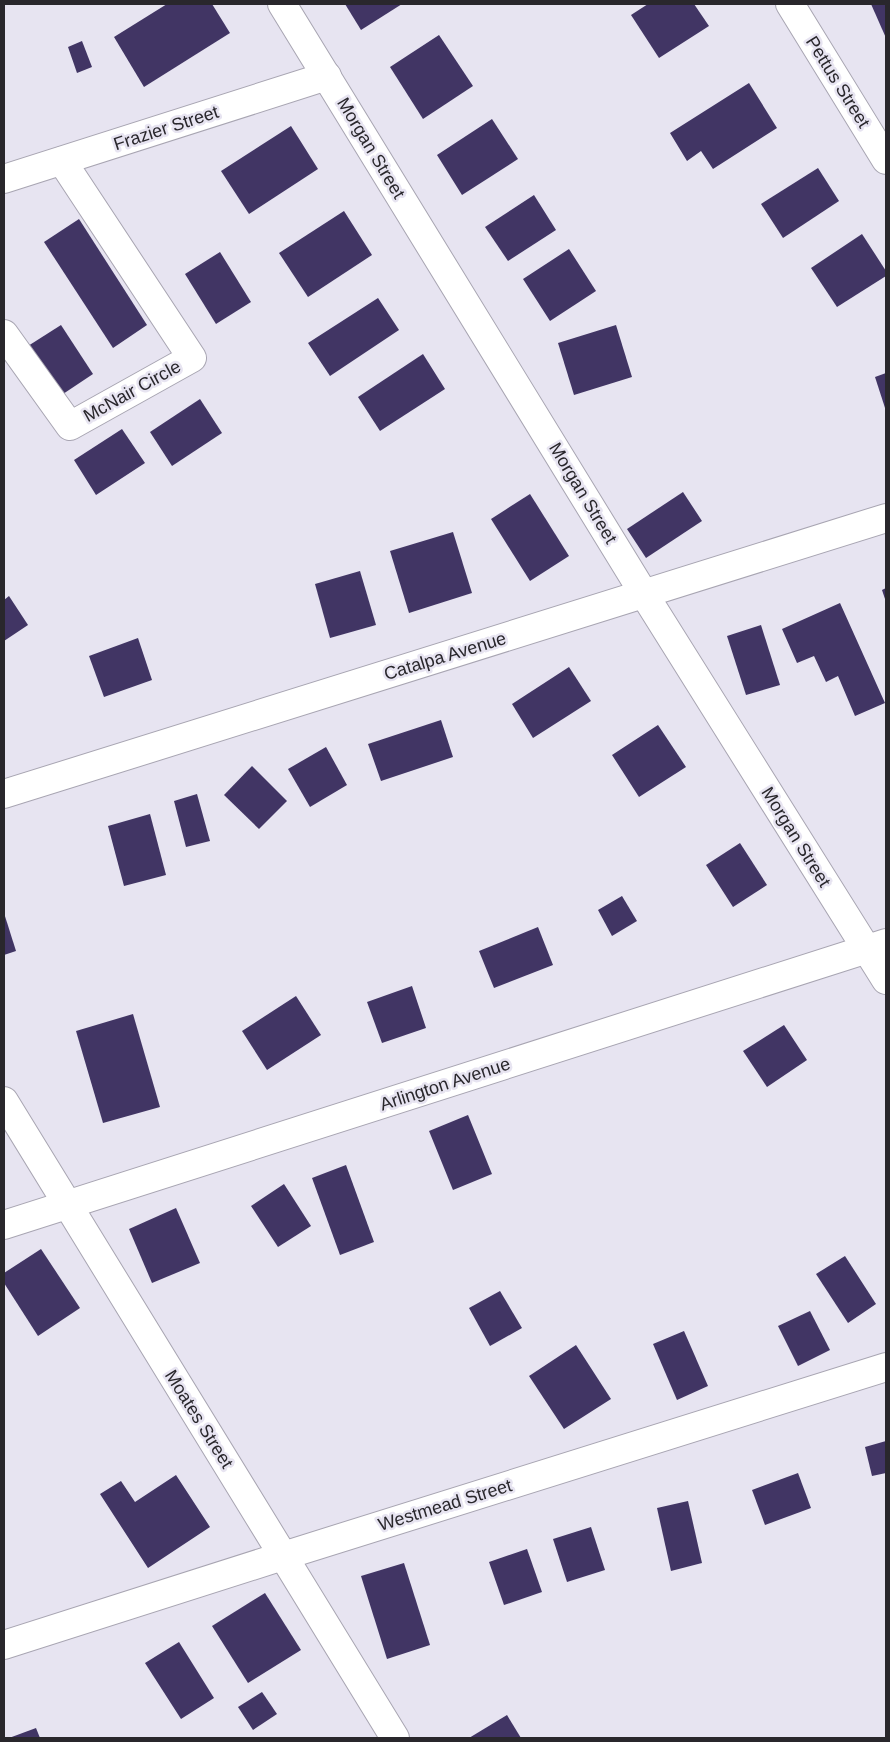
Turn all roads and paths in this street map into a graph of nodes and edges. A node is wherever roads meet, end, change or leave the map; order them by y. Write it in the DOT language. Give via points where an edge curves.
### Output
graph roads {
  1 [pos="282,4"];
  2 [pos="790,4"];
  3 [pos="327,76"];
  4 [pos="886,160"];
  5 [pos="62,161"];
  6 [pos="4,179"];
  7 [pos="4,334"];
  8 [pos="886,518"];
  9 [pos="644,594"];
  10 [pos="4,794"];
  11 [pos="876,946"];
  12 [pos="886,980"];
  13 [pos="4,1100"];
  14 [pos="68,1205"];
  15 [pos="4,1225"];
  16 [pos="886,1367"];
  17 [pos="283,1556"];
  18 [pos="4,1645"];
  19 [pos="395,1738"];
  1 -- 3 [label="street, Morgan Street"];
  2 -- 4 [label="street, Pettus Street"];
  3 -- 5 [label="street, Frazier Street"];
  3 -- 9 [label="street, Morgan Street"];
  5 -- 6 [label="street, Frazier Street"];
  5 -- 7 [label="street, McNair Circle" via="192,358 70,426"];
  8 -- 9 [label="street, Catalpa Avenue"];
  9 -- 10 [label="street, Catalpa Avenue"];
  9 -- 11 [label="street, Morgan Street"];
  11 -- 12 [label="street, Morgan Street"];
  11 -- 14 [label="street, Arlington Avenue"];
  13 -- 14 [label="street, Moates Street"];
  14 -- 15 [label="street, Arlington Avenue"];
  14 -- 17 [label="street, Moates Street"];
  16 -- 17 [label="street, Westmead Street"];
  17 -- 18 [label="street, Westmead Street"];
  17 -- 19 [label="street, Moates Street"];
}
